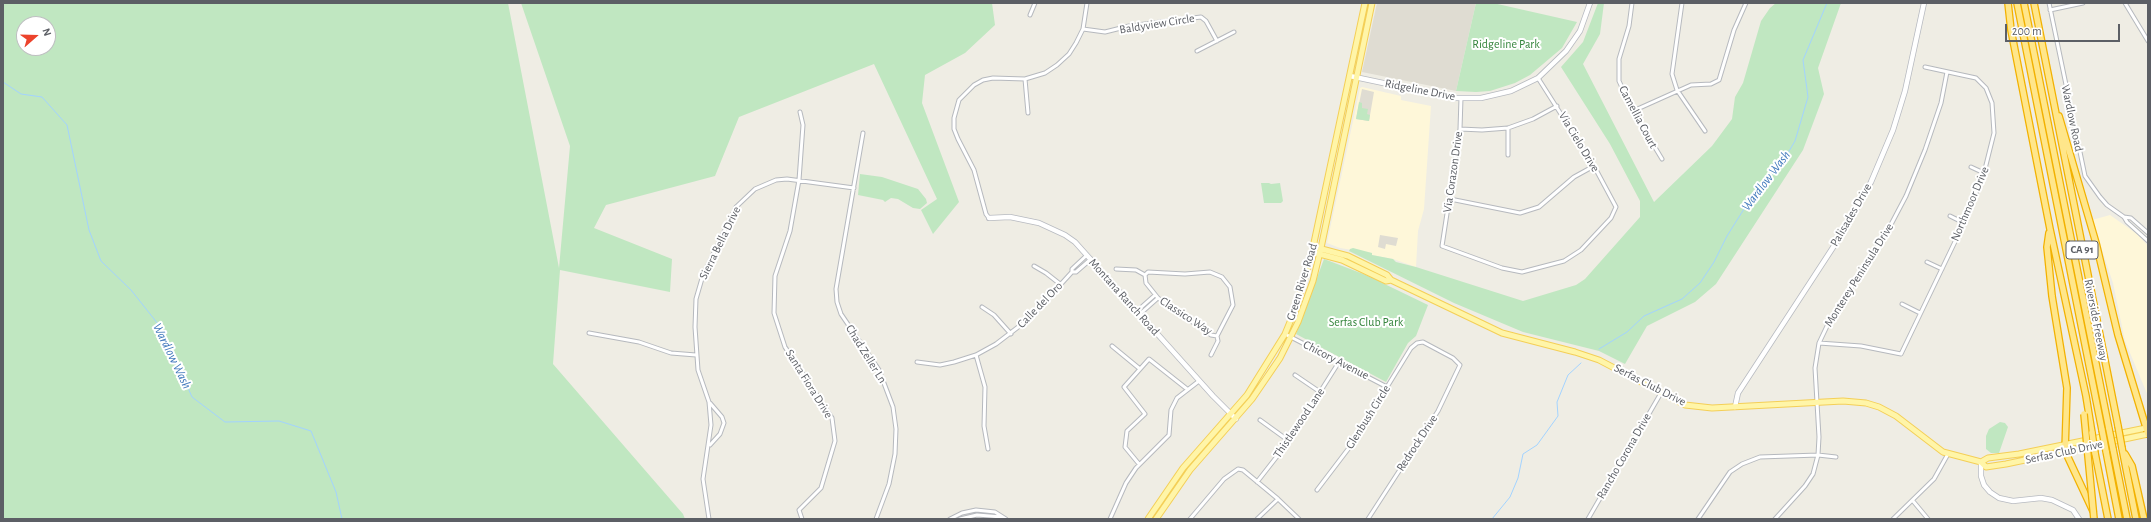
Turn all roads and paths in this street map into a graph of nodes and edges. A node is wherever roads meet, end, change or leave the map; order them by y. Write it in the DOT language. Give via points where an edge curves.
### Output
graph roads {
  1 [pos="1035,3"];
  2 [pos="1087,3"];
  3 [pos="1372,3"];
  4 [pos="1590,3"];
  5 [pos="1632,3"];
  6 [pos="1682,3"];
  7 [pos="1746,3"];
  8 [pos="1924,3"];
  9 [pos="2008,3"];
  10 [pos="2017,3"];
  11 [pos="2024,3"];
  12 [pos="2034,3"];
  13 [pos="2049,3"];
  14 [pos="2083,3"];
  15 [pos="2125,3"];
  16 [pos="1365,5"];
  17 [pos="2050,10"];
  18 [pos="1370,14"];
  19 [pos="1030,15"];
  20 [pos="1083,29"];
  21 [pos="1234,32"];
  22 [pos="1217,41"];
  23 [pos="2148,41"];
  24 [pos="1197,51"];
  25 [pos="1926,68"];
  26 [pos="1947,72"];
  27 [pos="2046,73"];
  28 [pos="1350,76"];
  29 [pos="1356,77"];
  30 [pos="1538,78"];
  31 [pos="1025,79"];
  32 [pos="1677,90"];
  33 [pos="1461,98"];
  34 [pos="1557,106"];
  35 [pos="1633,111"];
  36 [pos="800,112"];
  37 [pos="1028,113"];
  38 [pos="1508,128"];
  39 [pos="1460,129"];
  40 [pos="1705,131"];
  41 [pos="862,133"];
  42 [pos="1508,155"];
  43 [pos="1662,159"];
  44 [pos="1594,166"];
  45 [pos="1971,167"];
  46 [pos="1984,173"];
  47 [pos="799,180"];
  48 [pos="854,188"];
  49 [pos="1450,199"];
  50 [pos="1950,216"];
  51 [pos="2124,217"];
  52 [pos="989,218"];
  53 [pos="1964,223"];
  54 [pos="2050,229"];
  55 [pos="2148,233"];
  56 [pos="2148,241"];
  57 [pos="1442,246"];
  58 [pos="1321,248"];
  59 [pos="1312,250"];
  60 [pos="1319,254"];
  61 [pos="1087,255"];
  62 [pos="1091,260"];
  63 [pos="1927,262"];
  64 [pos="1034,266"];
  65 [pos="1116,269"];
  66 [pos="1942,269"];
  67 [pos="1072,272"];
  68 [pos="1145,275"];
  69 [pos="1391,280"];
  70 [pos="1060,284"];
  71 [pos="1155,295"];
  72 [pos="1158,298"];
  73 [pos="1902,304"];
  74 [pos="982,307"];
  75 [pos="1139,312"];
  76 [pos="1920,313"];
  77 [pos="589,333"];
  78 [pos="1011,334"];
  79 [pos="1285,334"];
  80 [pos="1217,336"];
  81 [pos="1291,337"];
  82 [pos="1819,343"];
  83 [pos="1112,346"];
  84 [pos="976,354"];
  85 [pos="696,355"];
  86 [pos="1211,355"];
  87 [pos="917,362"];
  88 [pos="1339,362"];
  89 [pos="1460,365"];
  90 [pos="1140,369"];
  91 [pos="1295,376"];
  92 [pos="1199,381"];
  93 [pos="1388,387"];
  94 [pos="1188,389"];
  95 [pos="1320,392"];
  96 [pos="1660,393"];
  97 [pos="2086,396"];
  98 [pos="709,402"];
  99 [pos="1818,402"];
  100 [pos="1735,407"];
  101 [pos="1231,414"];
  102 [pos="1236,418"];
  103 [pos="1260,420"];
  104 [pos="2148,431"];
  105 [pos="1289,441"];
  106 [pos="2065,444"];
  107 [pos="709,447"];
  108 [pos="988,449"];
  109 [pos="2122,449"];
  110 [pos="2065,451"];
  111 [pos="1948,454"];
  112 [pos="1818,455"];
  113 [pos="1836,457"];
  114 [pos="1980,462"];
  115 [pos="1139,464"];
  116 [pos="1257,482"];
  117 [pos="1318,490"];
  118 [pos="1278,499"];
  119 [pos="1913,501"];
  120 [pos="1005,518"];
  121 [pos="709,519"];
  122 [pos="802,519"];
  123 [pos="876,519"];
  124 [pos="950,519"];
  125 [pos="960,519"];
  126 [pos="1110,519"];
  127 [pos="1148,519"];
  128 [pos="1156,519"];
  129 [pos="1190,519"];
  130 [pos="1257,519"];
  131 [pos="1299,519"];
  132 [pos="1368,519"];
  133 [pos="1588,519"];
  134 [pos="1698,519"];
  135 [pos="1775,519"];
  136 [pos="1893,519"];
  137 [pos="1928,519"];
  138 [pos="2079,519"];
  139 [pos="2095,519"];
  140 [pos="2108,519"];
  141 [pos="2119,519"];
  142 [pos="2127,519"];
  143 [pos="2136,519"];
  144 [pos="2144,519"];
  1 -- 19 [label="street"];
  2 -- 20 [label="street"];
  3 -- 18 [label="main road, Green River Road"];
  4 -- 30 [label="street, Ridgeline Drive" via="1574,42"];
  5 -- 35 [label="street, Camellia Court" via="1629,26 1619,58 1619,81"];
  6 -- 32 [label="street" via="1672,74"];
  7 -- 32 [label="street" via="1734,30 1719,80 1711,84 1691,85"];
  8 -- 100 [label="street, Palisades Drive" via="1905,91 1893,130 1871,182 1847,226 1738,393 1734,401"];
  9 -- 54 [label="highway, Riverside Freeway / CA 91"];
  10 -- 141 [label="highway, bridge"];
  11 -- 142 [label="highway, bridge"];
  12 -- 27 [label="highway, Riverside Freeway / CA 91"];
  13 -- 17 [label="street, Wardlow Road"];
  14 -- 17 [label="street"];
  15 -- 23 [label="street"];
  16 -- 18 [label="main road"];
  16 -- 28 [label="main road, Green River Road"];
  17 -- 51 [label="street, Wardlow Road" via="2085,176 2100,197"];
  18 -- 29 [label="main road, Green River Road"];
  20 -- 22 [label="street, Baldyview Circle" via="1114,31 1129,26 1201,17"];
  20 -- 31 [label="street" via="1069,54 1057,65 1045,73"];
  21 -- 22 [label="street"];
  22 -- 24 [label="street"];
  25 -- 26 [label="street, Northmoor Drive"];
  26 -- 46 [label="street, Northmoor Drive" via="1976,78 1986,88 1992,103 1994,133"];
  26 -- 82 [label="street, Monterey Peninsula Drive" via="1941,103 1906,196 1887,232 1829,322"];
  27 -- 104 [label="highway" via="2096,243 2118,335"];
  27 -- 109 [label="highway, Riverside Freeway / CA 91, bridge"];
  28 -- 29 [label="street, Ridgeline Drive"];
  28 -- 59 [label="main road, Green River Road"];
  29 -- 33 [label="street, Ridgeline Drive"];
  29 -- 58 [label="main road, Green River Road"];
  30 -- 33 [label="street, Ridgeline Drive" via="1494,96"];
  30 -- 34 [label="street, Via Cielo Drive"];
  31 -- 37 [label="street"];
  31 -- 52 [label="street" via="983,80 965,91 955,108 954,129 974,170"];
  32 -- 35 [label="street"];
  32 -- 40 [label="street"];
  33 -- 39 [label="street, Via Corazon Drive"];
  34 -- 38 [label="street" via="1533,119"];
  34 -- 44 [label="street, Via Cielo Drive"];
  35 -- 43 [label="street, Camellia Court"];
  36 -- 47 [label="street, Santa Fiora Drive" via="803,125"];
  38 -- 39 [label="street"];
  38 -- 42 [label="street"];
  39 -- 49 [label="street, Via Corazon Drive"];
  41 -- 48 [label="street, Chad Zeller Ln"];
  44 -- 49 [label="street" via="1574,177 1539,207 1520,213"];
  44 -- 57 [label="street, Via Cielo Drive" via="1616,208 1611,218 1580,250 1564,261 1522,272 1502,268"];
  45 -- 46 [label="street"];
  46 -- 53 [label="street, Northmoor Drive"];
  47 -- 48 [label="street, Sierra Bella Drive"];
  47 -- 85 [label="street, Sierra Bella Drive" via="776,180 766,184 748,194 736,207 699,287 694,311"];
  47 -- 122 [label="street, Santa Fiora Drive" via="790,231 775,276 774,313 785,347 832,418 835,441 821,488 799,510"];
  48 -- 123 [label="street, Chad Zeller Ln" via="836,289 837,302 848,326 883,378 893,407 896,429 893,468"];
  49 -- 57 [label="street, Via Corazon Drive"];
  50 -- 53 [label="street"];
  51 -- 55 [label="street, Wardlow Road" via="2131,218"];
  51 -- 56 [label="street, Wardlow Road"];
  52 -- 61 [label="street, Montana Ranch Road" via="1025,220 1052,228 1075,242"];
  53 -- 66 [label="street, Northmoor Drive"];
  54 -- 97 [label="highway, Riverside Freeway / CA 91"];
  54 -- 106 [label="highway" via="2047,247 2052,296 2067,388"];
  58 -- 59 [label="main road, Serfas Club Drive"];
  58 -- 60 [label="main road, Green River Road"];
  58 -- 69 [label="main road, Serfas Club Drive" via="1348,256 1387,275"];
  59 -- 60 [label="main road, Serfas Club Drive"];
  59 -- 79 [label="main road, Green River Road"];
  60 -- 69 [label="main road, Serfas Club Drive" via="1342,260 1386,281"];
  60 -- 81 [label="main road, Green River Road" via="1306,300"];
  61 -- 62 [label="street, Montana Ranch Road"];
  61 -- 67 [label="street, Calle del Oro"];
  62 -- 67 [label="street, Calle del Oro" via="1076,272"];
  62 -- 75 [label="street, Montana Ranch Road"];
  63 -- 66 [label="street"];
  64 -- 70 [label="street"];
  65 -- 68 [label="street" via="1136,270"];
  66 -- 76 [label="street, Northmoor Drive"];
  67 -- 70 [label="street, Calle del Oro"];
  68 -- 71 [label="street, Classico Way" via="1146,283"];
  68 -- 80 [label="street" via="1148,272 1210,272 1222,276 1230,286 1233,305"];
  69 -- 96 [label="main road, Serfas Club Drive" via="1502,333 1599,360"];
  70 -- 78 [label="street, Calle del Oro" via="1030,318"];
  71 -- 72 [label="street, Classico Way"];
  71 -- 75 [label="street"];
  72 -- 75 [label="street"];
  72 -- 80 [label="street, Classico Way" via="1211,335"];
  73 -- 76 [label="street"];
  74 -- 78 [label="street" via="994,315"];
  75 -- 92 [label="street, Montana Ranch Road"];
  76 -- 82 [label="street, Northmoor Drive" via="1902,354 1861,346"];
  77 -- 85 [label="street" via="639,342 671,353"];
  78 -- 84 [label="street, Calle del Oro"];
  79 -- 81 [label="street, Chicory Avenue"];
  79 -- 101 [label="main road, Green River Road" via="1263,371"];
  80 -- 86 [label="street" via="1218,341"];
  81 -- 88 [label="street, Chicory Avenue"];
  81 -- 102 [label="main road, Green River Road" via="1266,380"];
  82 -- 99 [label="street, Monterey Peninsula Drive" via="1815,368"];
  83 -- 90 [label="street"];
  84 -- 87 [label="street, Calle del Oro" via="940,365"];
  84 -- 108 [label="street" via="985,387 984,426"];
  85 -- 98 [label="street, Sierra Bella Drive" via="698,370"];
  88 -- 93 [label="street, Chicory Avenue"];
  88 -- 95 [label="street, Thistlewood Lane"];
  89 -- 93 [label="street, Glenbush Circle" via="1453,358 1422,342 1416,343"];
  89 -- 132 [label="street, Redrock Drive" via="1438,411"];
  90 -- 94 [label="street" via="1150,359"];
  90 -- 115 [label="street" via="1124,387 1146,414 1127,431 1125,447"];
  91 -- 95 [label="street"];
  92 -- 94 [label="street"];
  92 -- 101 [label="street, Montana Ranch Road"];
  93 -- 117 [label="street, Glenbush Circle" via="1352,444"];
  94 -- 115 [label="street" via="1173,404 1169,435"];
  95 -- 105 [label="street, Thistlewood Lane"];
  96 -- 100 [label="main road, Serfas Club Drive" via="1693,406"];
  96 -- 133 [label="street, Rancho Corona Drive"];
  97 -- 139 [label="highway, bridge" via="2084,414"];
  97 -- 140 [label="highway, Riverside Freeway / CA 91, bridge"];
  98 -- 107 [label="street, Sierra Bella Drive"];
  98 -- 107 [label="street, Sierra Bella Drive" via="724,423 720,434"];
  99 -- 100 [label="main road, Serfas Club Drive"];
  99 -- 111 [label="main road, Serfas Club Drive" via="1854,401 1879,407 1896,416"];
  99 -- 112 [label="street, Monterey Peninsula Drive"];
  101 -- 102 [label="street, Montana Ranch Road"];
  101 -- 127 [label="main road, Green River Road" via="1183,468"];
  102 -- 128 [label="main road, Green River Road" via="1190,470"];
  103 -- 105 [label="street"];
  104 -- 106 [label="main road, Serfas Club Drive"];
  104 -- 110 [label="main road, Serfas Club Drive"];
  105 -- 116 [label="street, Thistlewood Lane"];
  106 -- 110 [label="highway"];
  106 -- 114 [label="main road, Serfas Club Drive" via="1988,458"];
  107 -- 121 [label="street, Sierra Bella Drive" via="703,479"];
  109 -- 143 [label="highway, Riverside Freeway / CA 91"];
  109 -- 144 [label="highway" via="2132,466"];
  110 -- 114 [label="main road, Serfas Club Drive" via="1986,467"];
  110 -- 139 [label="highway"];
  111 -- 114 [label="main road, Serfas Club Drive"];
  111 -- 119 [label="street" via="1934,479"];
  112 -- 113 [label="street"];
  112 -- 134 [label="street" via="1760,457 1742,464 1730,472"];
  112 -- 135 [label="street, Monterey Peninsula Drive" via="1813,474 1805,486"];
  114 -- 138 [label="street" via="1984,485 1999,498 2013,501 2040,498 2052,500 2073,510"];
  115 -- 126 [label="street" via="1126,483"];
  116 -- 118 [label="street"];
  116 -- 129 [label="street" via="1238,468 1224,479"];
  118 -- 130 [label="street"];
  118 -- 131 [label="street"];
  119 -- 136 [label="street"];
  119 -- 137 [label="street"];
  120 -- 124 [label="street" via="994,512 976,510"];
  120 -- 125 [label="street" via="977,515"];
}
